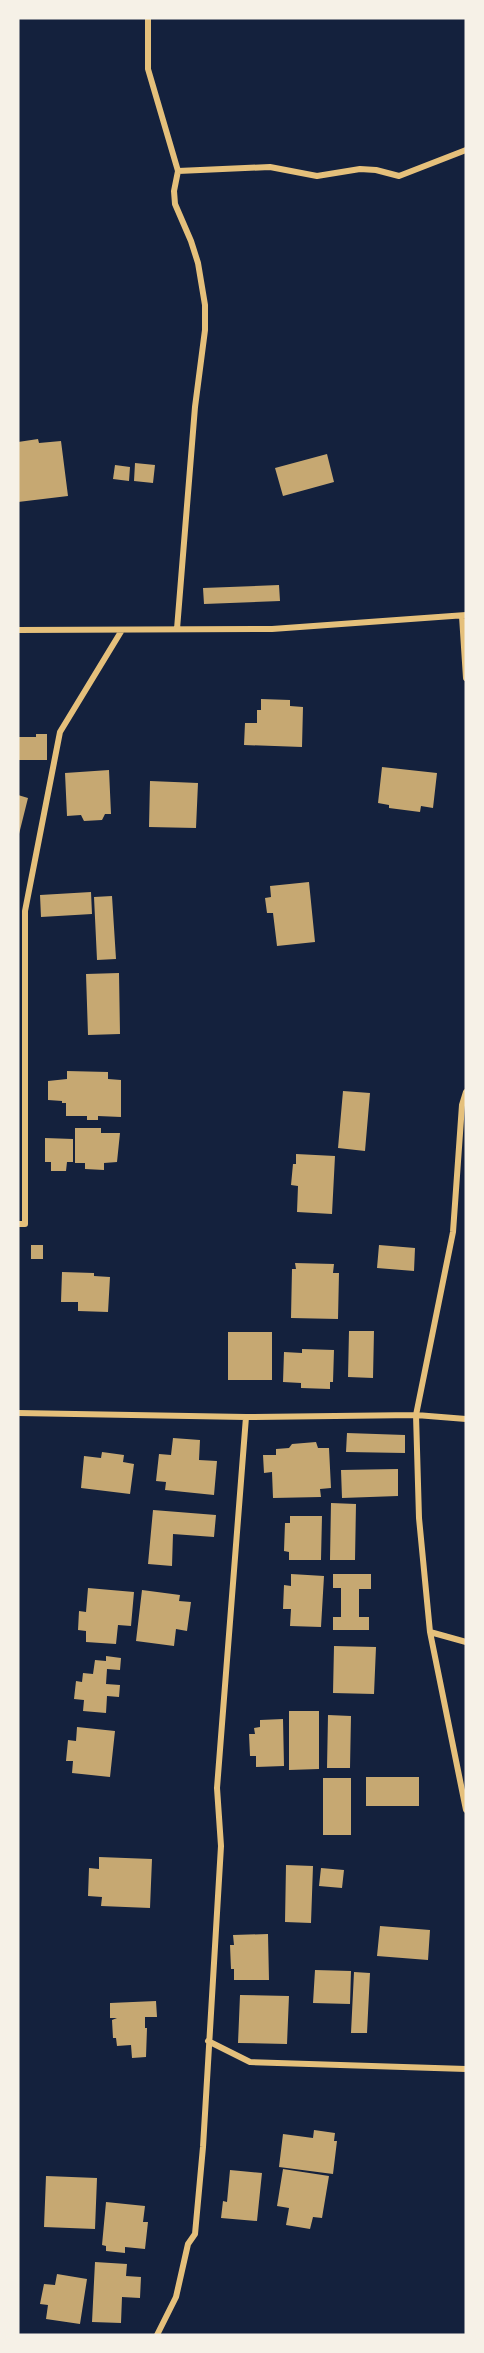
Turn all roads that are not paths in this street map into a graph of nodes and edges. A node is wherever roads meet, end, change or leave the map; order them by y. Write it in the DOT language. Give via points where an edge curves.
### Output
graph roads {
  1 [pos="148,18"];
  2 [pos="466,150"];
  3 [pos="178,171"];
  4 [pos="464,616"];
  5 [pos="177,629"];
  6 [pos="18,630"];
  7 [pos="122,630"];
  8 [pos="466,678"];
  9 [pos="466,1092"];
  10 [pos="18,1224"];
  11 [pos="18,1413"];
  12 [pos="416,1415"];
  13 [pos="246,1417"];
  14 [pos="466,1419"];
  15 [pos="430,1632"];
  16 [pos="466,1641"];
  17 [pos="466,1810"];
  18 [pos="208,2041"];
  19 [pos="466,2069"];
  20 [pos="157,2335"];
  1 -- 3 [label="street" via="148,69"];
  2 -- 3 [label="street" via="399,176 360,169 317,176 270,167"];
  3 -- 5 [label="street" via="175,204 198,263 205,330"];
  4 -- 5 [label="street" via="272,629"];
  4 -- 8 [label="street"];
  5 -- 7 [label="street"];
  6 -- 7 [label="street"];
  7 -- 10 [label="street" via="60,732 25,911 25,1224"];
  9 -- 12 [label="street" via="453,1232"];
  11 -- 13 [label="street"];
  12 -- 13 [label="street"];
  12 -- 14 [label="street"];
  12 -- 15 [label="street" via="419,1518"];
  13 -- 18 [label="street" via="217,1788 221,1846"];
  15 -- 16 [label="street"];
  15 -- 17 [label="street"];
  18 -- 19 [label="street" via="250,2062"];
  18 -- 20 [label="street" via="195,2234 188,2244 176,2297"];
}
